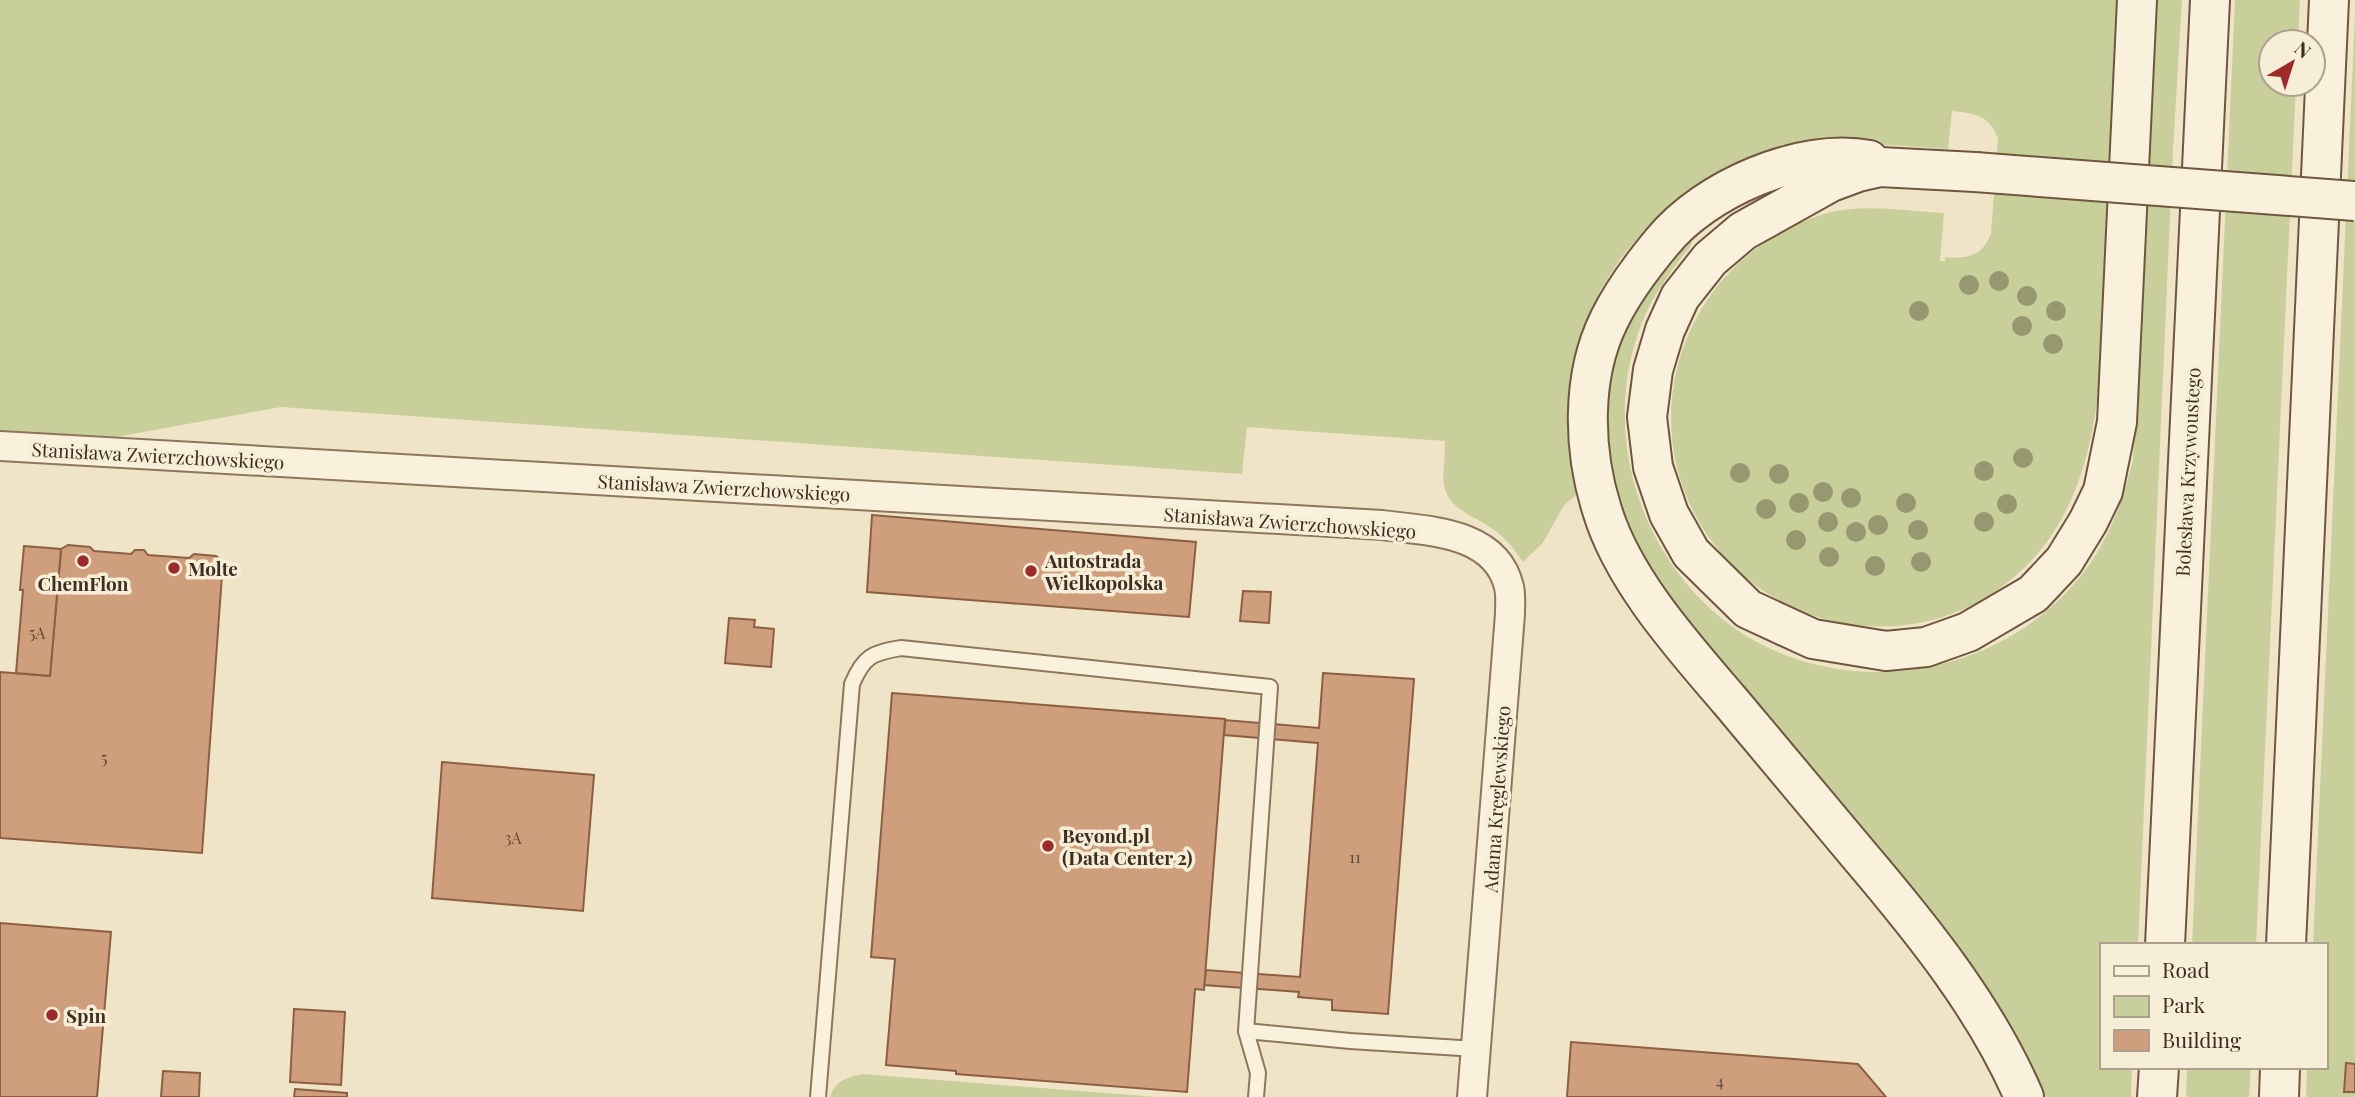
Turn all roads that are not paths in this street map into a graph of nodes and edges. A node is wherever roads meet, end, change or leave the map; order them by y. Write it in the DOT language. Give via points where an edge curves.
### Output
graph roads {
  1 [pos="2137,0"];
  2 [pos="2210,0"];
  3 [pos="2329,0"];
  4 [pos="1903,167"];
  5 [pos="2355,201"];
  6 [pos="0,446"];
  7 [pos="1448,534"];
  8 [pos="2165,943"];
  9 [pos="2286,943"];
  10 [pos="1246,1031"];
  11 [pos="1476,1049"];
  12 [pos="2159,1069"];
  13 [pos="2280,1069"];
  14 [pos="818,1097"];
  15 [pos="1256,1097"];
  16 [pos="1472,1097"];
  17 [pos="2024,1097"];
  18 [pos="2157,1097"];
  19 [pos="2279,1097"];
  1 -- 4 [label="main road" via="2119,398 2103,491 2064,561 2033,594 1968,632 1926,647 1886,651 1813,639 1748,609 1719,583 1691,553 1669,514 1653,467 1647,417 1653,369 1665,330 1679,297 1710,259 1743,231 1831,182 1880,167"];
  2 -- 8 [label="main road, Bolesława Krzywoustego"];
  3 -- 9 [label="main road"];
  4 -- 5 [label="main road, bridge"];
  4 -- 17 [label="main road" via="1860,158 1815,159 1729,187 1669,233 1627,289 1597,353 1588,426 1591,471 1602,513 1623,559 1670,630 1915,920 1968,997"];
  6 -- 7 [label="street, Stanisława Zwierzchowskiego" via="1382,525"];
  7 -- 11 [label="street, Adama Kręglewskiego" via="1478,545 1492,557 1510,588"];
  10 -- 11 [label="lane"];
  10 -- 14 [label="lane" via="1270,687 901,648 876,652 860,666 852,684"];
  10 -- 15 [label="lane" via="1258,1073"];
  11 -- 16 [label="street, Adama Kręglewskiego"];
  12 -- 18 [label="main road"];
  13 -- 19 [label="main road"];
}
